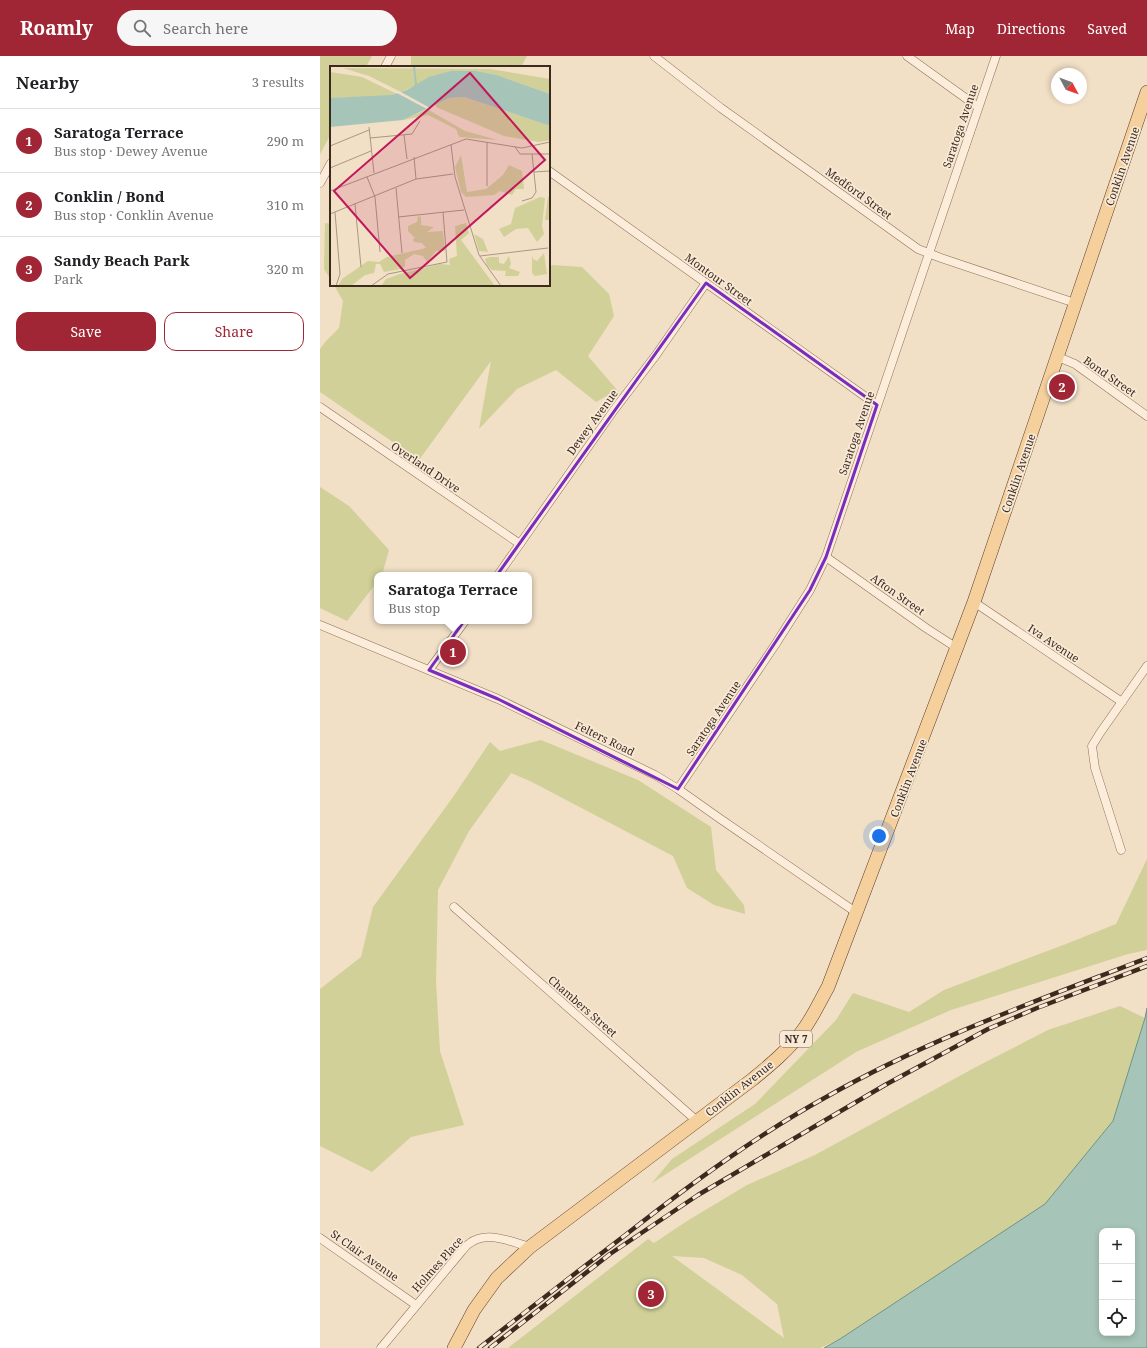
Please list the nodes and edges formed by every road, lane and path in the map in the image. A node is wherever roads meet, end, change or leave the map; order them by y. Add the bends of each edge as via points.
1 (391, 56) edge
2 (654, 56) edge
3 (907, 56) edge
4 (996, 56) edge
5 (386, 66) edge
6 (1147, 92) edge
7 (978, 107) junction
8 (330, 165) edge
9 (550, 172) edge
10 (320, 183) edge
11 (929, 254) junction
12 (706, 283) junction
13 (1075, 303) junction
14 (1058, 356) junction
15 (877, 405) junction
16 (320, 408) edge
17 (1147, 416) edge
18 (520, 544) junction
19 (826, 557) junction
20 (500, 572) edge
21 (974, 602) junction
22 (463, 624) edge
23 (320, 625) edge
24 (958, 648) junction
25 (1147, 666) edge
26 (429, 670) junction
27 (1122, 702) junction
28 (678, 789) junction
29 (1121, 850) dead end
30 (454, 907) dead end
31 (857, 913) junction
32 (697, 1121) junction
33 (320, 1238) edge
34 (530, 1247) junction
35 (416, 1304) junction
36 (381, 1348) edge
37 (454, 1348) edge

1 - 5 street
2 - 11 street, Medford Street via 721,108 912,245
3 - 7 street
4 - 7 street, Saratoga Avenue
6 - 13 main road, Conklin Avenue / NY 7
7 - 11 street, Saratoga Avenue
8 - 10 street
9 - 12 street, Montour Street
11 - 13 street, Medford Street
11 - 15 street, Saratoga Avenue
12 - 15 street, Montour Street
12 - 18 street, Dewey Avenue
13 - 14 main road, Conklin Avenue / NY 7
14 - 17 street, Bond Street via 1075,364
14 - 21 main road, Conklin Avenue / NY 7
15 - 19 street, Saratoga Avenue
16 - 18 street, Overland Drive
18 - 20 street, Dewey Avenue
19 - 24 street, Afton Street
19 - 28 street, Saratoga Avenue via 810,590 783,633
21 - 24 main road, Conklin Avenue / NY 7
21 - 27 street, Iva Avenue
22 - 26 street
23 - 26 street, Felters Road
24 - 31 main road, Conklin Avenue / NY 7
25 - 27 street
26 - 28 street, Felters Road via 498,699 655,775
27 - 29 street via 1092,746 1095,768
28 - 31 street, Felters Road
30 - 32 street, Chambers Street
31 - 32 main road, Conklin Avenue / NY 7 via 828,987 801,1034 753,1079
32 - 34 main road, Conklin Avenue / NY 7
33 - 35 street, St Clair Avenue
34 - 35 street, Holmes Place via 488,1236 478,1238 470,1242
34 - 37 main road, Conklin Avenue / NY 7 via 497,1278 474,1310
35 - 36 street, Holmes Place

